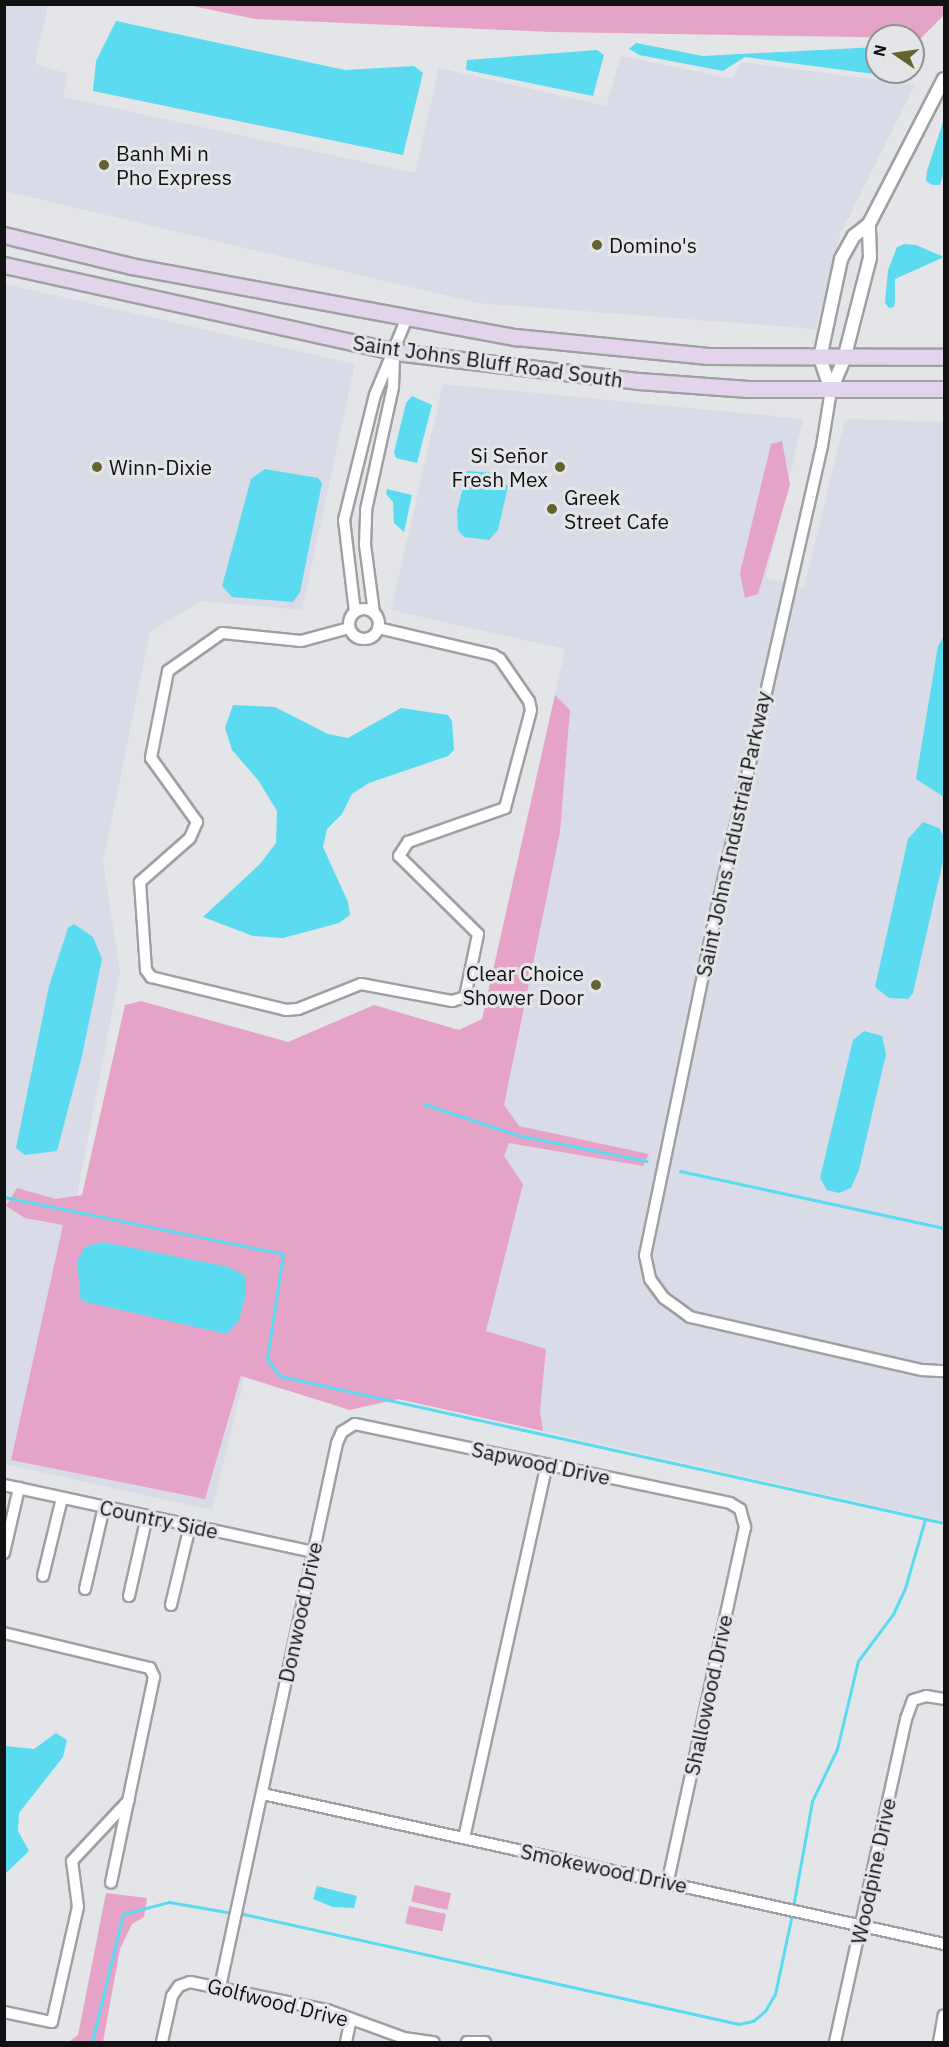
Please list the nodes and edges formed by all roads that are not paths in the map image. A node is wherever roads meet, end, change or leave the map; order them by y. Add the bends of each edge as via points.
1 (945, 79) edge
2 (869, 224) junction
3 (4, 235) edge
4 (4, 265) edge
5 (406, 320) junction
6 (395, 352) junction
7 (945, 357) edge
8 (820, 358) junction
9 (844, 358) junction
10 (945, 389) edge
11 (831, 390) junction
12 (355, 612) junction
13 (374, 613) junction
14 (349, 628) junction
15 (378, 628) junction
16 (945, 1371) edge
17 (342, 1432) joint
18 (547, 1465) junction
19 (4, 1485) edge
20 (19, 1488) junction
21 (62, 1498) junction
22 (104, 1507) junction
23 (740, 1509) joint
24 (147, 1516) junction
25 (190, 1526) junction
26 (4, 1552) edge
27 (313, 1552) junction
28 (43, 1576) dead end
29 (85, 1589) dead end
30 (129, 1596) dead end
31 (171, 1605) dead end
32 (4, 1634) edge
33 (945, 1699) edge
34 (263, 1794) junction
35 (129, 1799) junction
36 (464, 1838) junction
37 (668, 1881) junction
38 (111, 1883) dead end
39 (861, 1926) junction
40 (945, 1944) edge
41 (220, 1987) junction
42 (4, 2012) edge
43 (945, 2015) edge
44 (351, 2019) junction
45 (162, 2043) edge
46 (346, 2043) edge
47 (434, 2043) edge
48 (467, 2043) edge
49 (485, 2043) edge
50 (835, 2043) edge
51 (939, 2043) edge

1 - 2 street
2 - 8 street via 854,236 841,259
2 - 9 street via 870,258
3 - 5 main road, Saint Johns Bluff Road South via 142,268
4 - 6 main road, Saint Johns Bluff Road South
5 - 6 street
5 - 8 main road, Saint Johns Bluff Road South via 515,337 659,352
6 - 11 main road, Saint Johns Bluff Road South via 639,381
6 - 12 street via 375,395 344,520
6 - 13 street via 393,387 366,510 364,545
7 - 9 main road, Saint Johns Bluff Road South
8 - 9 main road, Saint Johns Bluff Road South
8 - 11 street
9 - 11 street
10 - 11 main road, Saint Johns Bluff Road South
11 - 16 street, Saint Johns Industrial Parkway via 645,1255 650,1279 664,1298 690,1317 922,1370
12 - 13 street via 365,609
12 - 14 street
13 - 15 street
14 - 15 street via 364,639 373,636
14 - 15 street via 301,641 222,633 168,670 151,758 196,822 190,838 140,882 146,970 151,977 286,1010 361,984 452,1001 465,997 478,934 399,856 408,842 505,808 531,710 529,701 493,655
17 - 18 street, Sapwood Drive via 355,1424 366,1424
17 - 27 street, Donwood Drive
18 - 23 street, Sapwood Drive via 730,1503
18 - 36 street
19 - 20 street, Country Side
20 - 21 street, Country Side
20 - 26 street
21 - 22 street, Country Side
21 - 28 street
22 - 24 street, Country Side
22 - 29 street
23 - 37 street, Shallowood Drive via 745,1527
24 - 25 street, Country Side
24 - 30 street
25 - 27 street, Country Side
25 - 31 street
27 - 34 street, Donwood Drive
32 - 35 street via 150,1668 154,1677
33 - 39 street, Woodpine Drive via 926,1696 913,1700
34 - 36 street, Smokewood Drive
34 - 41 street, Donwood Drive
35 - 38 street
35 - 42 street via 72,1861 78,1907 52,2022
36 - 37 street, Smokewood Drive
37 - 39 street, Smokewood Drive
39 - 40 street, Smokewood Drive
39 - 50 street, Woodpine Drive
41 - 44 street, Golfwood Drive via 327,2010
41 - 45 street, Golfwood Drive via 190,1982 179,1986 172,1996
43 - 51 street
44 - 46 street
44 - 47 street, Golfwood Drive via 404,2038
48 - 49 street

